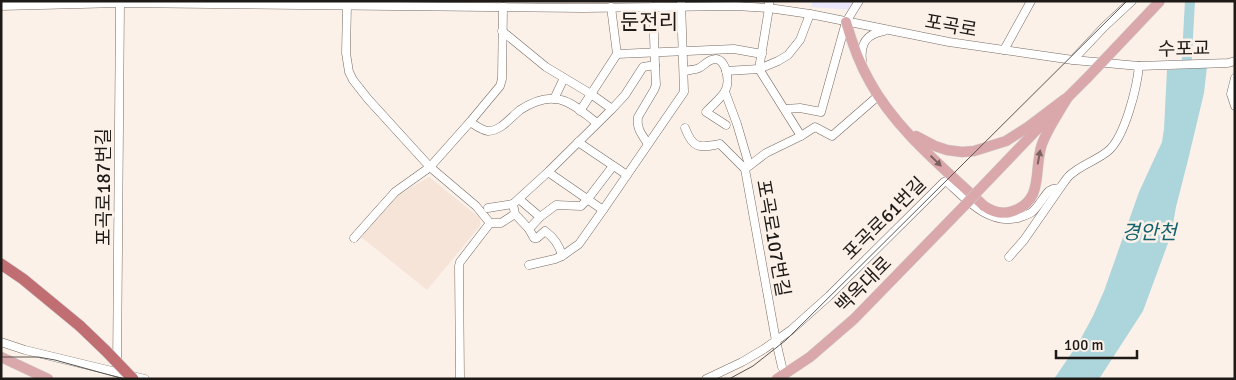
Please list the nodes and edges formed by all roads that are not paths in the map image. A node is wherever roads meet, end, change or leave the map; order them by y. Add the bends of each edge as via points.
1 (744, 1) edge
2 (859, 1) edge
3 (1031, 1) edge
4 (1132, 1) edge
5 (1160, 1) edge
6 (120, 3) junction
7 (272, 3) edge
8 (641, 4) edge
9 (681, 4) edge
10 (348, 5) junction
11 (584, 5) edge
12 (769, 5) edge
13 (1, 6) edge
14 (736, 6) junction
15 (503, 7) junction
16 (611, 7) junction
17 (653, 7) junction
18 (810, 14) junction
19 (846, 22) junction
20 (889, 30) junction
21 (502, 31) junction
22 (1004, 50) junction
23 (656, 52) junction
24 (684, 52) junction
25 (616, 54) junction
26 (762, 54) junction
27 (1073, 60) junction
28 (1235, 60) edge
29 (655, 65) junction
30 (1147, 65) joint
31 (1139, 66) junction
32 (759, 69) junction
33 (684, 71) junction
34 (726, 71) junction
35 (864, 71) junction
36 (564, 78) junction
37 (1235, 78) edge
38 (725, 92) junction
39 (591, 94) junction
40 (878, 96) junction
41 (1068, 97) junction
42 (554, 99) junction
43 (1235, 106) edge
44 (612, 109) junction
45 (785, 109) junction
46 (580, 111) junction
47 (470, 122) junction
48 (597, 123) junction
49 (726, 125) dead end
50 (902, 126) junction
51 (684, 128) dead end
52 (801, 136) junction
53 (578, 142) junction
54 (648, 144) junction
55 (613, 166) junction
56 (747, 167) junction
57 (430, 168) junction
58 (548, 172) junction
59 (627, 175) junction
60 (1060, 188) junction
61 (587, 200) junction
62 (516, 201) junction
63 (488, 208) dead end
64 (603, 210) junction
65 (515, 214) junction
66 (540, 216) junction
67 (490, 223) junction
68 (530, 229) junction
69 (354, 238) dead end
70 (562, 256) junction
71 (1009, 257) dead end
72 (1, 264) edge
73 (529, 265) dead end
74 (1, 272) edge
75 (78, 329) junction
76 (776, 341) junction
77 (1, 342) edge
78 (1, 357) edge
79 (782, 367) dead end
80 (122, 375) edge
81 (48, 379) edge
82 (133, 379) edge
83 (145, 379) edge
84 (460, 379) edge
85 (706, 379) edge
86 (777, 379) edge

1 - 14 street
2 - 19 street
3 - 22 street
4 - 27 street
5 - 41 main road, bridge
6 - 7 street, 포곡로
6 - 13 street, 포곡로
6 - 80 street, 포곡로187번길
7 - 10 street, 포곡로
8 - 16 street, 포곡로
8 - 17 street, 포곡로
9 - 14 street, 포곡로
9 - 17 street, 포곡로
9 - 24 street
10 - 15 street, 포곡로
10 - 57 street via 346,54 353,80
11 - 15 street, 포곡로
11 - 16 street, 포곡로
12 - 14 street, 포곡로
12 - 18 street, 포곡로
12 - 26 street
15 - 21 street
16 - 25 street
17 - 23 street
18 - 19 street, 포곡로
18 - 32 street via 794,49
19 - 20 street, 포곡로
19 - 35 main road
19 - 45 street via 821,112
20 - 22 street, 포곡로
20 - 35 street via 874,33 867,39 862,55
21 - 36 street
21 - 47 street via 500,86
22 - 27 street, 포곡로
23 - 24 street
23 - 25 street
23 - 29 street
24 - 26 street via 734,49
24 - 33 street
25 - 39 street
26 - 32 street
27 - 31 street, 포곡로
28 - 30 street, 수포교 via 1228,63
29 - 44 street via 643,67
29 - 54 street via 656,85 637,122
30 - 31 street, 포곡로
31 - 60 street, 포곡로61번길 via 1129,111 1116,142 1103,155 1069,176
32 - 34 street
32 - 45 street
33 - 34 street via 698,69 714,59 724,63
33 - 54 street via 684,92
34 - 38 street via 728,84
35 - 40 main road
36 - 39 street
36 - 42 street
37 - 43 street via 1230,94
38 - 49 street via 706,112
38 - 56 street via 737,124
39 - 44 street
39 - 46 street
40 - 50 main road
40 - 52 street, 포곡로107번길 via 832,136 815,127
41 - 50 main road via 1006,141 974,151 954,151 935,146
50 -> 41 main road via 984,206 999,213 1009,212 1019,209 1032,197 1042,145
41 - 86 main road, 백옥대로, bridge via 854,319 810,357
42 - 46 street via 563,100
42 - 47 street via 530,104 495,129 487,131
44 - 48 street
45 - 52 street
46 - 48 street
47 - 57 street
48 - 53 street
51 - 56 street via 699,147 720,144
52 - 56 street, 포곡로107번길 via 775,148
53 - 55 street
53 - 58 street
54 - 59 street
55 - 59 street
55 - 61 street
56 - 76 street, 포곡로107번길
57 - 67 street via 476,206
57 - 69 street via 395,192
58 - 61 street
58 - 62 street
59 - 64 street
60 - 71 street
60 - 76 street, 포곡로61번길 via 1049,191 1031,213 1007,219 984,213 944,182 829,296
61 - 64 street
61 - 66 street via 581,206 556,205
62 - 63 street
62 - 65 street
62 - 66 street
64 - 70 street via 579,244
65 - 67 street via 502,223
65 - 68 street
66 - 68 street
67 - 84 street via 459,266
68 - 70 street via 534,238 545,231 549,234
70 - 73 street
72 - 75 highway via 37,290
74 - 75 highway
75 - 80 highway
75 - 82 highway, bridge via 106,351
76 - 79 street, 포곡로107번길
76 - 85 street, 포곡로61번길
77 - 80 street
78 - 81 main road
80 - 83 street

